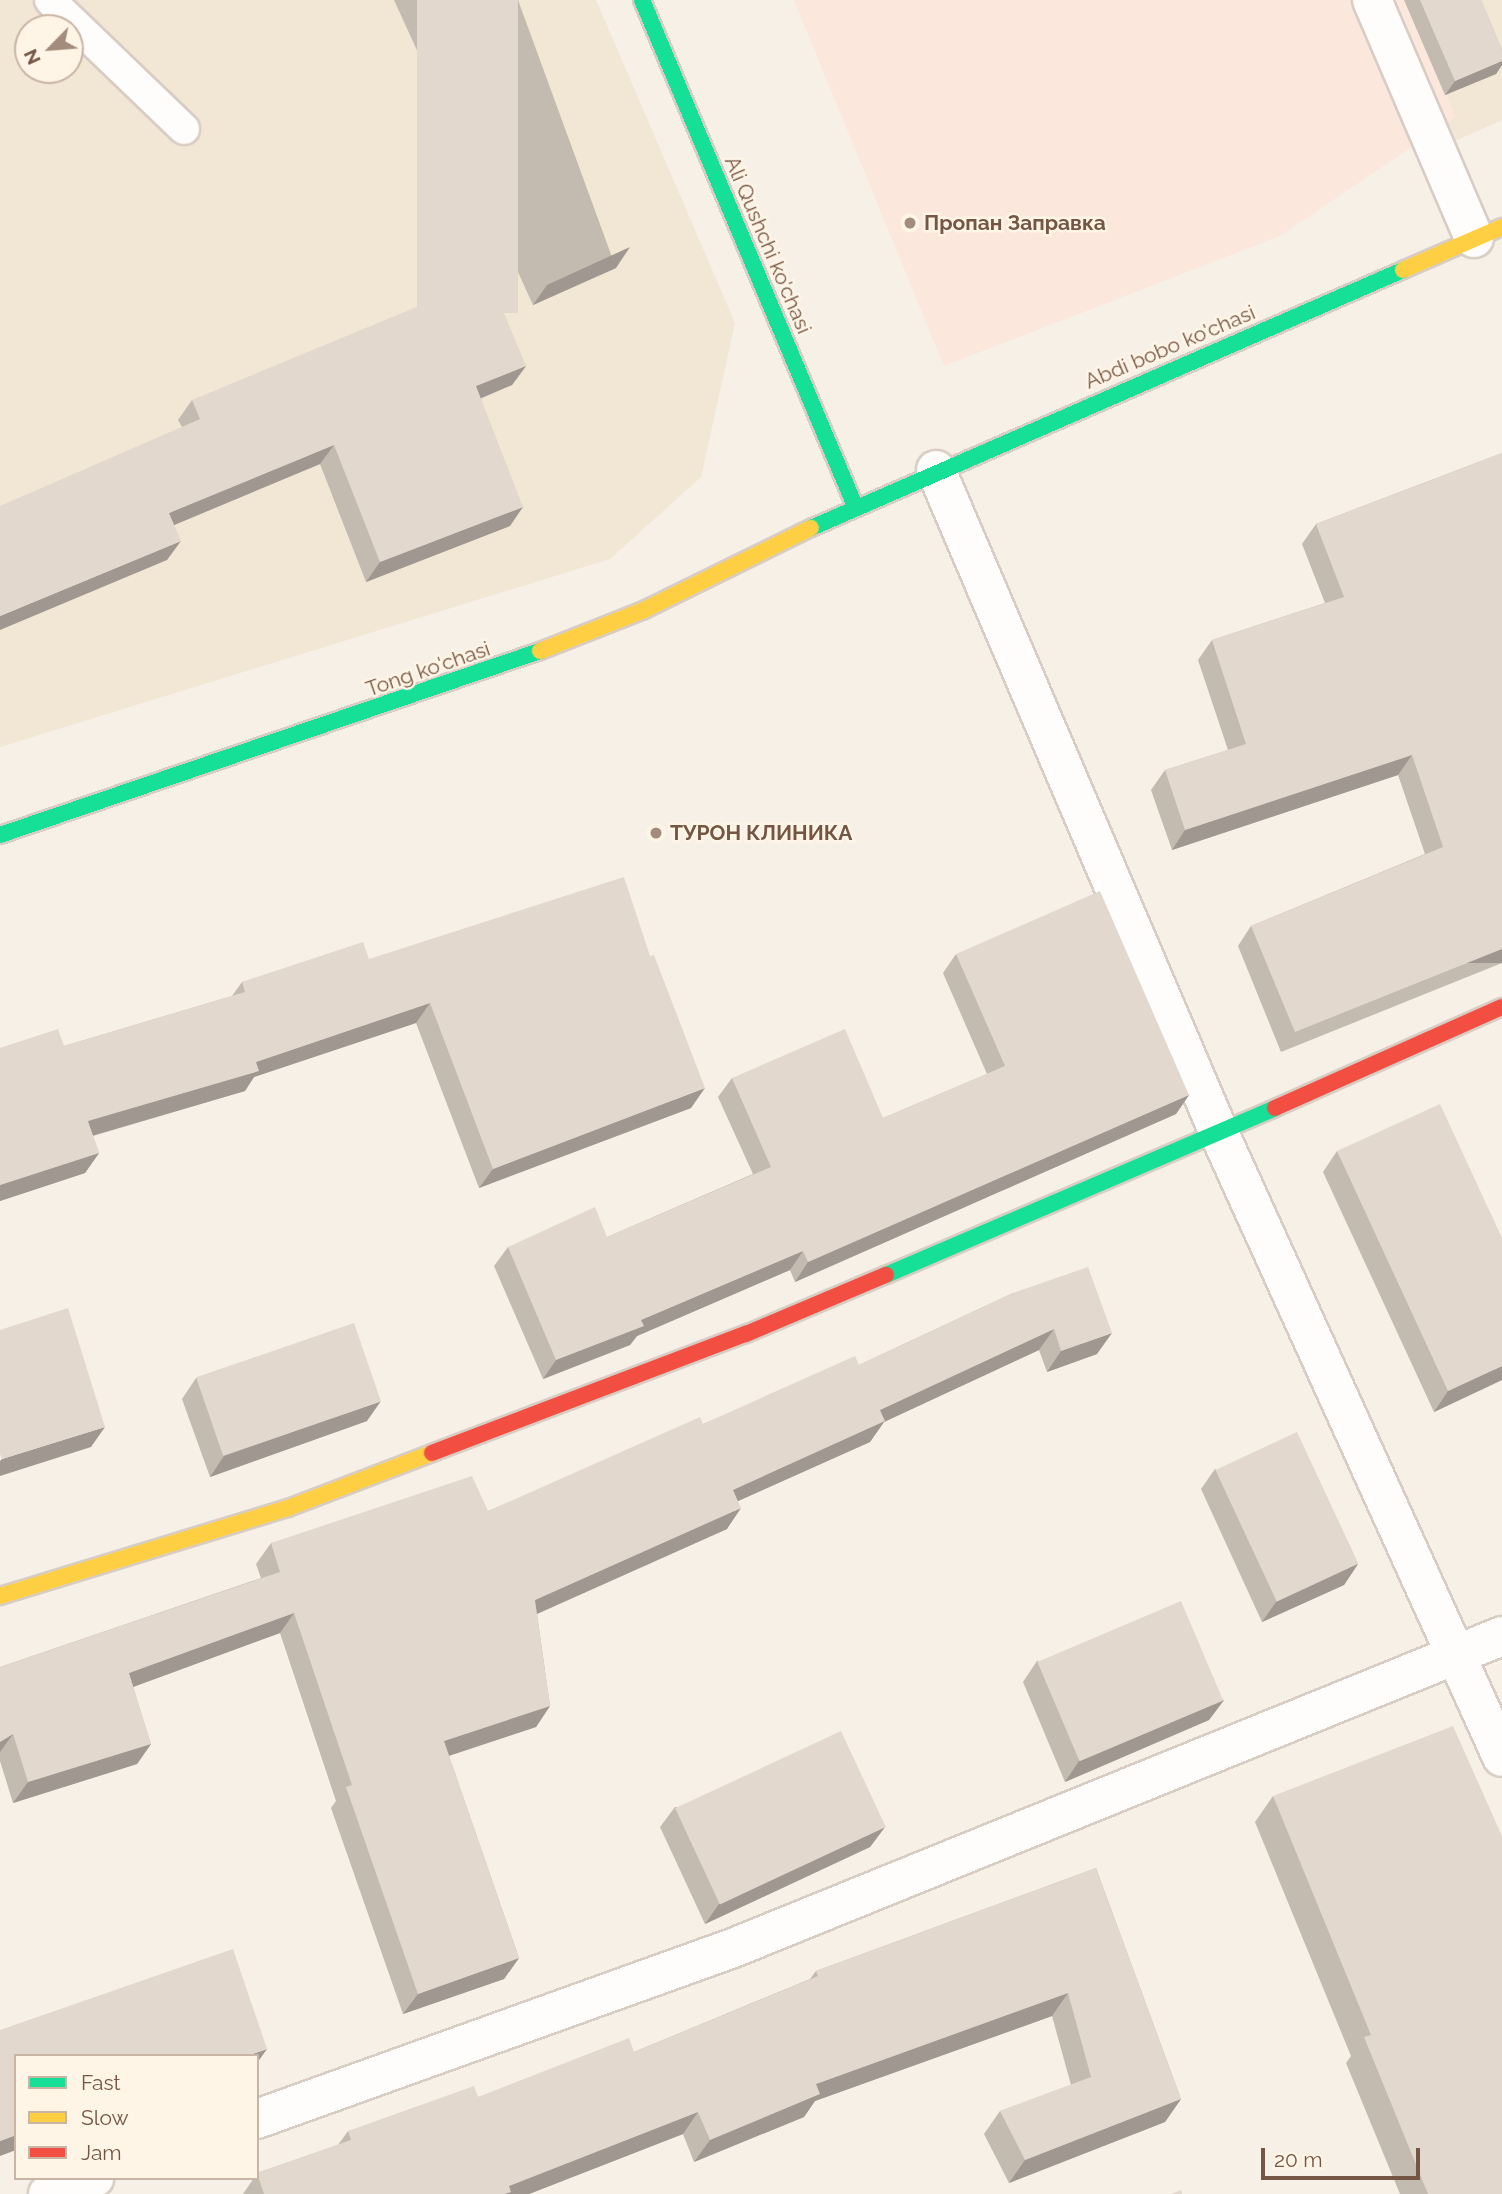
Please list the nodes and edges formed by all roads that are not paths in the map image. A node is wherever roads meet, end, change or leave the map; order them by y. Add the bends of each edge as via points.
1 (50, 0) edge
2 (642, 0) edge
3 (1372, 0) edge
4 (184, 129) dead end
5 (1488, 232) edge
6 (936, 470) junction
7 (855, 506) junction
8 (0, 835) edge
9 (1502, 1007) edge
10 (1219, 1133) junction
11 (0, 1596) edge
12 (1502, 1636) edge
13 (1457, 1656) junction
14 (1502, 1757) edge
15 (259, 2118) edge
16 (88, 2180) edge
17 (48, 2194) edge

1 - 4 lane
2 - 7 main road, Ali Qushchi ko'chasi
3 - 5 street
5 - 6 main road, Abdi bobo ko'chasi
6 - 7 main road, Abdi bobo ko'chasi
6 - 10 street
7 - 8 main road, Tong ko'chasi via 644,610 502,666
9 - 10 main road
10 - 11 main road via 746,1334 484,1437 288,1508
10 - 13 street
12 - 13 street
13 - 14 street
13 - 15 street via 733,1948
16 - 17 street

